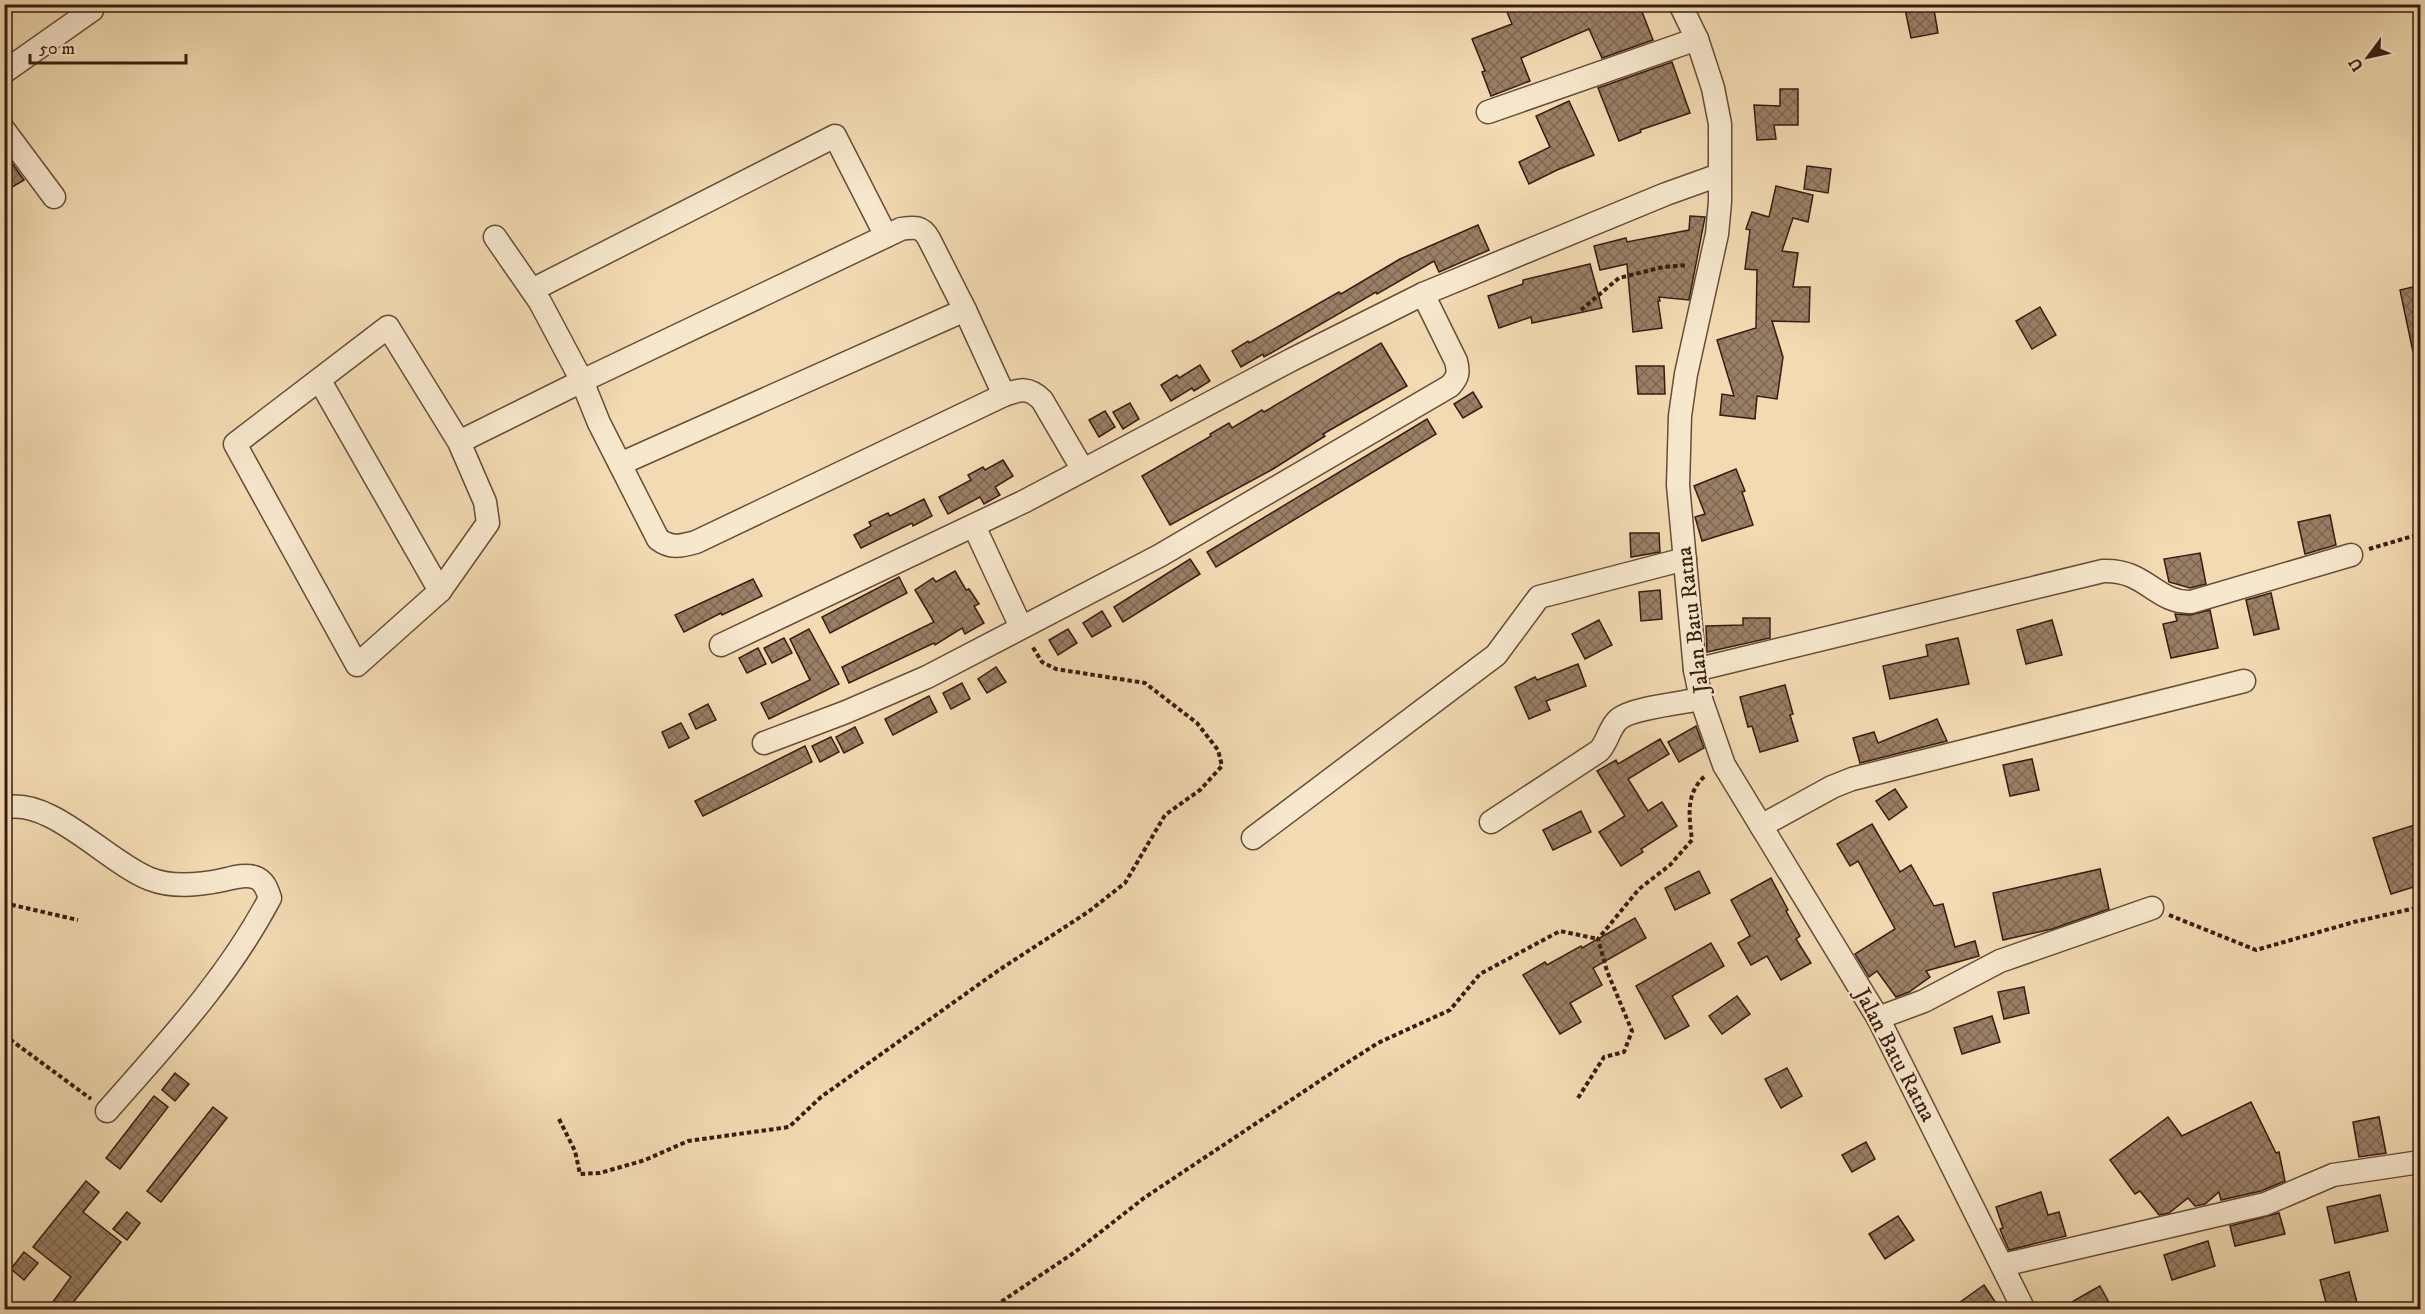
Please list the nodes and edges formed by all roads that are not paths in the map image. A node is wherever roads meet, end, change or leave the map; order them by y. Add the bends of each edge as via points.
1 (1680, 4) edge
2 (92, 10) dead end
3 (1697, 39) junction
4 (4, 72) edge
5 (1488, 112) dead end
6 (4, 130) edge
7 (1719, 175) junction
8 (54, 197) dead end
9 (886, 236) junction
10 (495, 237) dead end
11 (532, 290) junction
12 (1423, 294) junction
13 (966, 310) junction
14 (321, 381) junction
15 (582, 381) junction
16 (1004, 395) junction
17 (459, 442) junction
18 (620, 464) junction
19 (1083, 470) junction
20 (974, 526) junction
21 (2351, 555) road end
22 (1685, 559) junction
23 (440, 591) junction
24 (1021, 627) junction
25 (721, 645) dead end
26 (1695, 670) junction
27 (2244, 681) dead end
28 (1701, 699) junction
29 (764, 743) dead end
30 (4, 807) edge
31 (1491, 822) dead end
32 (1761, 826) junction
33 (1253, 838) dead end
34 (2152, 908) road end
35 (1878, 1018) junction
36 (107, 1111) road end
37 (2421, 1162) edge
38 (2003, 1265) junction
39 (2024, 1310) edge

1 - 3 street, Jalan Batu Ratna
2 - 4 street
3 - 5 street
3 - 7 street, Jalan Batu Ratna via 1720,124
6 - 8 street
7 - 12 street
7 - 22 street, Jalan Batu Ratna via 1717,234 1680,416 1678,485
9 - 11 street via 835,136
9 - 13 street via 916,227 925,231
9 - 15 street
10 - 11 street
11 - 15 street
12 - 19 street
12 - 24 street via 1459,371 1450,386 1159,556
13 - 16 street
13 - 18 street
14 - 17 street via 388,327
14 - 23 street
14 - 23 street via 236,444 357,665
15 - 17 street
15 - 18 street
16 - 18 street via 696,542 680,546 667,546 658,539
16 - 19 street via 1023,388 1034,393
17 - 23 street via 485,502 488,523
19 - 20 street
20 - 24 street
20 - 25 street
21 - 26 street via 2190,602 2172,600 2129,573 2103,571
22 - 26 street, Jalan Batu Ratna
22 - 33 street via 1539,597 1496,655
24 - 29 street via 927,677
26 - 28 street, Jalan Batu Ratna
27 - 32 street via 1852,779
28 - 31 street via 1619,719 1599,752
28 - 32 street, Jalan Batu Ratna via 1724,765
30 - 36 street via 37,811 66,824 126,868 152,880 192,885 244,876 256,877 266,886 270,898 201,1003
32 - 35 street, Jalan Batu Ratna
34 - 35 street via 2000,961 1924,1001
35 - 38 street, Jalan Batu Ratna
37 - 38 street via 2332,1175 2265,1204
38 - 39 street, Jalan Batu Ratna

